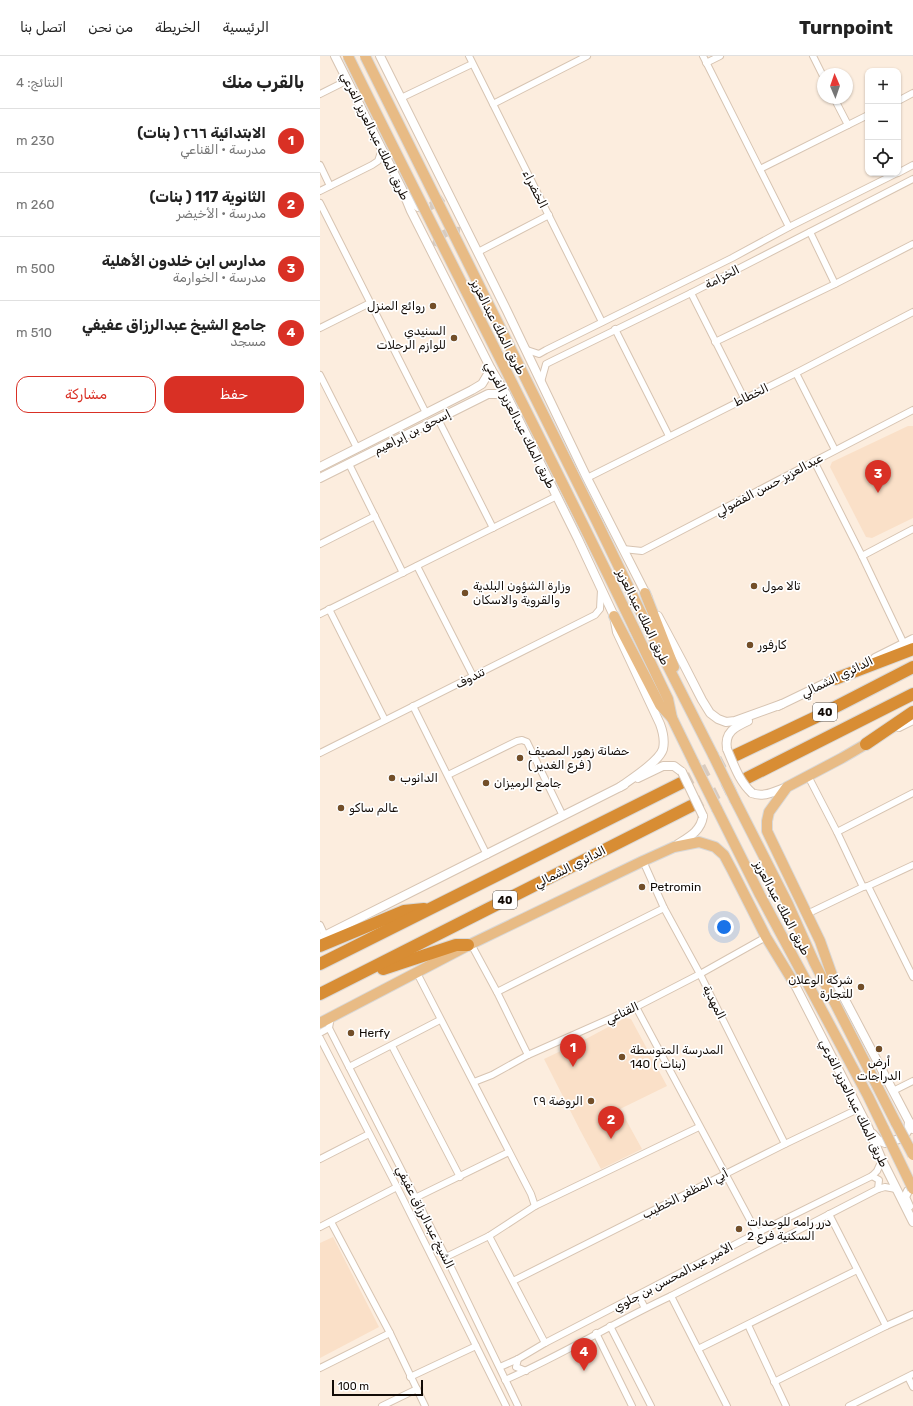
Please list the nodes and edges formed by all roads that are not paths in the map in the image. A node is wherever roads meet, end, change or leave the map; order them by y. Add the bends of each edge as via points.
1 (335, 56) edge
2 (348, 56) edge
3 (365, 56) edge
4 (380, 56) edge
5 (468, 56) edge
6 (587, 56) edge
7 (703, 56) edge
8 (720, 56) edge
9 (813, 56) edge
10 (706, 63) junction
11 (472, 64) junction
12 (819, 68) edge
13 (348, 80) junction
14 (913, 93) edge
15 (320, 94) edge
16 (401, 98) junction
17 (901, 99) edge
18 (493, 104) junction
19 (837, 104) edge
20 (865, 116) edge
21 (848, 125) junction
22 (382, 149) junction
23 (320, 165) edge
24 (913, 165) edge
25 (760, 169) junction
26 (901, 171) edge
27 (892, 176) edge
28 (913, 179) edge
29 (443, 182) junction
30 (330, 186) junction
31 (868, 188) junction
32 (402, 189) junction
33 (320, 190) edge
34 (443, 198) dead end
35 (874, 199) junction
36 (320, 203) edge
37 (418, 207) dead end
38 (548, 215) junction
39 (789, 227) junction
40 (460, 231) dead end
41 (810, 232) junction
42 (473, 243) junction
43 (913, 244) edge
44 (435, 246) tunnel mouth
45 (478, 252) junction
46 (434, 256) junction
47 (835, 284) junction
48 (691, 293) junction
49 (370, 303) junction
50 (913, 312) edge
51 (602, 322) junction
52 (320, 328) edge
53 (615, 329) junction
54 (715, 342) junction
55 (526, 350) junction
56 (546, 350) junction
57 (552, 361) junction
58 (491, 369) junction
59 (796, 373) junction
60 (320, 375) edge
61 (541, 382) junction
62 (472, 390) junction
63 (506, 394) junction
64 (744, 398) junction
65 (478, 399) junction
66 (912, 412) edge
67 (426, 414) junction
68 (438, 419) junction
69 (669, 436) junction
70 (356, 448) junction
71 (835, 450) junction
72 (814, 461) junction
73 (348, 464) junction
74 (320, 466) edge
75 (320, 478) edge
76 (587, 478) junction
77 (557, 496) junction
78 (375, 516) junction
79 (493, 528) junction
80 (913, 529) edge
81 (320, 544) edge
82 (623, 549) junction
83 (862, 556) junction
84 (417, 566) junction
85 (403, 573) junction
86 (601, 589) junction
87 (645, 593) junction
88 (329, 610) junction
89 (320, 614) edge
90 (614, 616) junction
91 (913, 639) edge
92 (908, 646) edge
93 (913, 667) edge
94 (473, 676) junction
95 (835, 679) joint
96 (913, 694) edge
97 (782, 704) junction
98 (413, 706) junction
99 (692, 712) junction
100 (913, 712) edge
101 (672, 718) junction
102 (385, 720) junction
103 (913, 720) edge
104 (866, 744) junction
105 (732, 752) junction
106 (320, 754) edge
107 (448, 775) junction
108 (808, 776) junction
109 (682, 778) junction
110 (747, 778) tunnel mouth
111 (620, 787) junction
112 (787, 787) junction
113 (913, 793) edge
114 (691, 806) tunnel mouth
115 (563, 816) junction
116 (837, 832) junction
117 (674, 847) junction
118 (486, 855) junction
119 (643, 861) junction
120 (913, 865) edge
121 (866, 886) junction
122 (760, 895) junction
123 (788, 904) junction
124 (431, 908) junction
125 (664, 908) junction
126 (807, 914) junction
127 (320, 926) edge
128 (766, 937) junction
129 (322, 940) edge
130 (470, 944) junction
131 (320, 964) edge
132 (417, 973) junction
133 (700, 974) junction
134 (832, 976) junction
135 (354, 977) junction
136 (913, 977) edge
137 (794, 983) junction
138 (497, 992) junction
139 (320, 994) edge
140 (636, 1007) junction
141 (440, 1020) junction
142 (324, 1026) edge
143 (320, 1033) edge
144 (320, 1038) edge
145 (392, 1046) junction
146 (528, 1056) junction
147 (349, 1067) junction
148 (913, 1081) edge
149 (474, 1082) junction
150 (893, 1091) junction
151 (858, 1109) junction
152 (903, 1110) junction
153 (699, 1127) junction
154 (868, 1127) junction
155 (913, 1129) edge
156 (369, 1134) junction
157 (785, 1144) junction
158 (509, 1152) junction
159 (913, 1155) edge
160 (320, 1159) edge
161 (882, 1160) junction
162 (724, 1174) junction
163 (872, 1176) junction
164 (460, 1177) junction
165 (397, 1187) junction
166 (913, 1188) edge
167 (878, 1189) junction
168 (896, 1189) junction
169 (415, 1198) junction
170 (535, 1206) junction
171 (829, 1214) junction
172 (913, 1217) edge
173 (330, 1222) junction
174 (913, 1222) edge
175 (320, 1227) edge
176 (757, 1233) junction
177 (489, 1236) junction
178 (446, 1257) junction
179 (857, 1270) junction
180 (513, 1281) junction
181 (638, 1295) junction
182 (671, 1296) junction
183 (630, 1300) junction
184 (645, 1308) junction
185 (636, 1312) junction
186 (913, 1314) edge
187 (748, 1325) junction
188 (610, 1326) junction
189 (886, 1326) junction
190 (390, 1333) junction
191 (596, 1333) junction
192 (545, 1343) junction
193 (476, 1346) junction
194 (698, 1349) junction
195 (518, 1359) junction
196 (500, 1367) junction
197 (320, 1368) edge
198 (526, 1371) junction
199 (910, 1375) edge
200 (410, 1377) junction
201 (505, 1380) junction
202 (774, 1382) junction
203 (913, 1387) edge
204 (417, 1389) junction
205 (382, 1406) edge
206 (425, 1406) edge
207 (506, 1406) edge
208 (518, 1406) edge
209 (632, 1406) edge
210 (651, 1406) edge
211 (728, 1406) edge
212 (786, 1406) edge
213 (849, 1406) edge

1 - 13 street, طريق الملك عبدالعزيز الفرعي
2 - 101 main road, طريق الملك عبدالعزيز, bridge via 565,486 668,699
3 - 99 main road, طريق الملك عبدالعزيز, bridge
4 - 16 street
5 - 11 street, الخضراء
6 - 18 street
7 - 10 street
8 - 10 street
9 - 12 street
10 - 25 street
11 - 16 street
11 - 18 street, الخضراء
13 - 15 street
13 - 22 street, طريق الملك عبدالعزيز الفرعي
14 - 17 street
16 - 29 street
18 - 38 street, الخضراء
19 - 21 street
20 - 21 street
21 - 25 street
22 - 30 street via 378,161 372,166
22 - 32 street, طريق الملك عبدالعزيز الفرعي
23 - 30 street
24 - 26 street, الخزامة
25 - 39 street
27 - 31 street, الخزامة
28 - 35 street, الخزامة
29 - 34 street
29 - 42 street
30 - 33 street
31 - 35 street
31 - 39 street, الخزامة
32 - 37 street
32 - 46 street, طريق الملك عبدالعزيز الفرعي
35 - 41 street, الخزامة
36 - 49 street
38 - 45 street
38 - 51 street, الخضراء
39 - 51 street, الخزامة
40 - 42 street
41 - 47 street
41 - 48 street, الخزامة
42 - 45 street
43 - 47 street
44 - 46 street
45 - 55 street
46 - 58 street, طريق الملك عبدالعزيز الفرعي
47 - 54 street
48 - 53 street, الخزامة
48 - 54 street
49 - 52 street
49 - 67 street
50 - 59 street, الخطاط
51 - 56 street, الخزامة
53 - 57 street, الخزامة
53 - 69 street
54 - 64 street
55 - 56 street, الخزامة via 539,354
55 - 61 street
56 - 57 street
57 - 61 street via 546,364
58 - 62 street, إسحق بن إبراهيم via 482,384
58 - 63 street, طريق الملك عبدالعزيز الفرعي
59 - 64 street, الخطاط
59 - 71 street
60 - 70 street
61 - 76 street
62 - 65 street via 482,390
62 - 67 street, إسحق بن إبراهيم
63 - 65 street, إسحق بن إبراهيم via 488,394
63 - 77 street, طريق الملك عبدالعزيز الفرعي
64 - 69 street, الخطاط
65 - 68 street, إسحق بن إبراهيم
66 - 71 street, عبدالعزيز حسن الفضولي
67 - 70 street, إسحق بن إبراهيم
68 - 73 street, إسحق بن إبراهيم
68 - 79 street
69 - 76 street, الخطاط
70 - 74 street, إسحق بن إبراهيم
71 - 72 street, عبدالعزيز حسن الفضولي
72 - 82 street, عبدالعزيز حسن الفضولي via 642,551
72 - 83 street
73 - 75 street, إسحق بن إبراهيم
73 - 78 street
76 - 82 street
77 - 79 street
77 - 86 street, طريق الملك عبدالعزيز الفرعي
78 - 81 street
78 - 85 street
79 - 84 street
80 - 83 street
82 - 87 street
83 - 92 street
84 - 85 street
84 - 94 street
85 - 88 street
86 - 90 street, طريق الملك عبدالعزيز الفرعي
86 - 94 street, تندوف via 600,609 595,615
87 - 97 street via 710,713 726,722 735,721
87 - 99 main road
88 - 89 street
88 - 102 street
90 - 101 main road via 660,705
90 - 111 street, طريق الملك عبدالعزيز الفرعي via 617,632 664,735 662,750 657,758
91 - 92 street
92 - 95 highway
93 - 105 highway, الدائري الشمالي / 40 via 816,717
94 - 98 street, تندوف
95 - 97 street, الدائري الشمالي
96 - 110 highway, 40
97 - 105 street, الدائري الشمالي via 739,726 727,736 726,742
98 - 102 street, تندوف
98 - 107 street
99 - 123 main road, طريق الملك عبدالعزيز, bridge
100 - 104 highway
101 - 122 main road, طريق الملك عبدالعزيز, bridge
102 - 106 street, تندوف
103 - 104 street
104 - 108 main road
105 - 112 street, bridge via 738,775 752,793 758,796
107 - 115 street via 517,741 525,741
107 - 118 street
108 - 112 main road
108 - 116 street
109 - 111 street via 674,766 663,766
109 - 117 street, bridge via 703,816 700,827 692,836
109 - 124 highway, 40
111 - 115 street
112 - 126 main road via 769,812 766,821 767,831
113 - 116 street
114 - 135 highway, الدائري الشمالي / 40
115 - 118 street
116 - 121 street
117 - 119 main road
117 - 128 main road via 699,842 714,847 724,855
118 - 129 street
119 - 125 street, المهدية
119 - 130 main road
120 - 121 street
121 - 126 street
121 - 136 street
122 - 137 main road
122 - 166 main road, طريق الملك عبدالعزيز, bridge via 868,1096
123 - 134 main road
123 - 159 main road, طريق الملك عبدالعزيز, bridge via 814,962
124 - 129 highway via 404,911
124 - 131 highway, 40
125 - 133 street, المهدية
125 - 138 street
126 - 134 main road
127 - 129 street
128 - 133 street, القناعي
128 - 137 main road
130 - 132 main road
130 - 135 highway via 456,945
130 - 138 street
132 - 141 street
132 - 142 main road via 331,1017
133 - 140 street, القناعي
133 - 157 street, المهدية
134 - 150 street
135 - 139 highway, الدائري الشمالي / 40
137 - 151 street, طريق الملك عبدالعزيز الفرعي
138 - 146 street
140 - 146 street, القناعي
140 - 153 street
141 - 145 street
141 - 149 street
142 - 143 street
142 - 147 street, الشيخ عبدالرزاق عفيفي
144 - 156 street, الشيخ عبدالرزاق عفيفي
145 - 147 street
145 - 164 street
146 - 149 street, القناعي
147 - 169 street, الشيخ عبدالرزاق عفيفي
148 - 150 street
149 - 158 street
150 - 152 street
151 - 154 street, طريق الملك عبدالعزيز الفرعي
151 - 157 street, أبي المظفر الخطيب
152 - 154 street via 909,1122 904,1138 885,1143 878,1140
152 - 155 street
153 - 162 street
153 - 170 street
154 - 161 street, طريق الملك عبدالعزيز الفرعي
156 - 160 street
156 - 165 street, الشيخ عبدالرزاق عفيفي
157 - 162 street, أبي المظفر الخطيب
158 - 164 street
158 - 170 street
161 - 163 street
161 - 168 street, طريق الملك عبدالعزيز الفرعي
162 - 176 street
162 - 180 street, أبي المظفر الخطيب
163 - 167 street via 879,1180
163 - 176 street, الأمير عبدالمحسن بن جلوي
164 - 169 street
165 - 173 street
165 - 193 street, الشيخ عبدالرزاق عفيفي
166 - 172 street via 905,1197
167 - 168 street, الأمير عبدالمحسن بن جلوي
167 - 171 street, الأمير عبدالمحسن بن جلوي
168 - 174 street, طريق الملك عبدالعزيز الفرعي
169 - 178 street, الشيخ عبدالرزاق عفيفي
170 - 177 street
171 - 179 street
171 - 182 street, الأمير عبدالمحسن بن جلوي
173 - 175 street
173 - 190 street
176 - 181 street, الأمير عبدالمحسن بن جلوي
177 - 178 street
177 - 180 street
178 - 196 street, الشيخ عبدالرزاق عفيفي
179 - 187 street
179 - 189 street
180 - 192 street
181 - 183 street, الأمير عبدالمحسن بن جلوي
181 - 184 street
182 - 184 street, الأمير عبدالمحسن بن جلوي
182 - 194 street
183 - 185 street
183 - 192 street, الأمير عبدالمحسن بن جلوي
184 - 185 street, الأمير عبدالمحسن بن جلوي
185 - 188 street, الأمير عبدالمحسن بن جلوي
186 - 189 street
187 - 194 street
187 - 202 street
188 - 191 street, الأمير عبدالمحسن بن جلوي
188 - 210 street
189 - 202 street
190 - 197 street
190 - 200 street
191 - 198 street, الأمير عبدالمحسن بن جلوي
191 - 209 street
192 - 195 street, الأمير عبدالمحسن بن جلوي
193 - 200 street
193 - 207 street, الشيخ عبدالرزاق عفيفي
194 - 211 street
195 - 196 street, الأمير عبدالمحسن بن جلوي
195 - 198 street via 516,1367
196 - 201 street, الشيخ عبدالرزاق عفيفي
198 - 201 street, الأمير عبدالمحسن بن جلوي
199 - 203 street
199 - 213 street
200 - 204 street
201 - 208 street, الشيخ عبدالرزاق عفيفي
202 - 212 street
204 - 205 street
204 - 206 street

